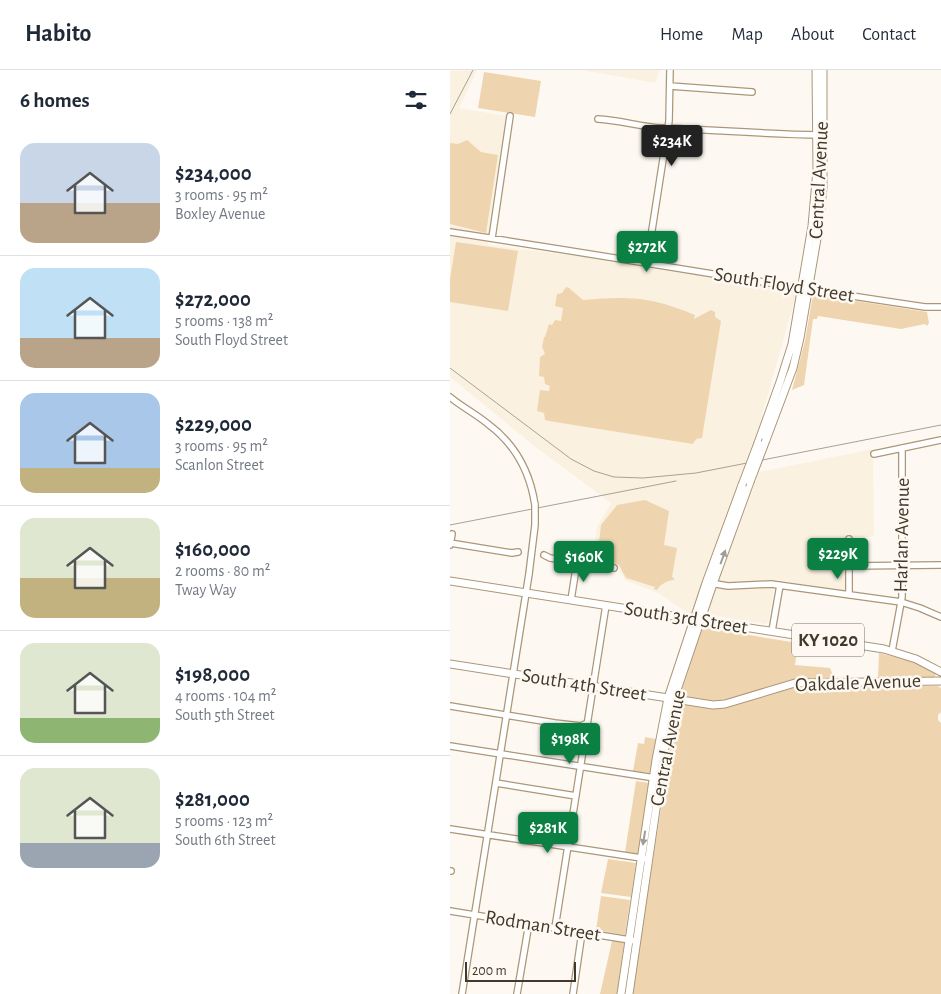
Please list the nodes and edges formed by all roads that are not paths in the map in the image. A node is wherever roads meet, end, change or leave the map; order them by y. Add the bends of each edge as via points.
1 (670, 70) edge
2 (816, 70) edge
3 (823, 70) edge
4 (670, 86) junction
5 (752, 92) dead end
6 (510, 116) dead end
7 (598, 119) dead end
8 (668, 128) junction
9 (820, 135) junction
10 (450, 232) edge
11 (492, 238) junction
12 (647, 262) junction
13 (805, 289) junction
14 (941, 307) edge
15 (450, 397) edge
16 (941, 440) edge
17 (902, 448) junction
18 (874, 454) dead end
19 (452, 534) dead end
20 (849, 539) dead end
21 (450, 544) edge
22 (518, 552) dead end
23 (544, 555) dead end
24 (577, 562) junction
25 (902, 565) junction
26 (941, 565) edge
27 (849, 566) junction
28 (614, 568) dead end
29 (450, 581) edge
30 (709, 583) junction
31 (780, 584) junction
32 (525, 592) junction
33 (849, 595) junction
34 (571, 600) junction
35 (901, 602) junction
36 (606, 605) junction
37 (941, 617) edge
38 (697, 619) junction
39 (772, 631) junction
40 (892, 651) junction
41 (450, 664) edge
42 (941, 672) edge
43 (513, 673) junction
44 (941, 682) edge
45 (594, 686) junction
46 (671, 699) junction
47 (718, 705) joint
48 (450, 706) edge
49 (506, 714) junction
50 (588, 723) junction
51 (450, 746) edge
52 (500, 754) junction
53 (580, 766) junction
54 (657, 778) junction
55 (496, 783) junction
56 (576, 796) junction
57 (450, 828) edge
58 (488, 834) junction
59 (568, 847) junction
60 (645, 859) junction
61 (450, 911) edge
62 (475, 915) junction
63 (528, 923) junction
64 (556, 928) junction
65 (582, 932) junction
66 (632, 940) junction
67 (462, 994) edge
68 (518, 994) edge
69 (573, 994) edge
70 (621, 994) edge
71 (628, 994) edge

1 - 4 street
2 - 9 main road, Central Avenue
3 - 9 main road, Central Avenue
4 - 5 street
4 - 8 street
6 - 11 street
7 - 8 street
8 - 9 street
8 - 12 street
9 - 13 main road, Central Avenue via 822,208
10 - 11 street, South Floyd Street
11 - 12 street, South Floyd Street
12 - 13 street, South Floyd Street
13 - 14 street, South Floyd Street
13 - 30 main road, Central Avenue, bridge via 786,364
30 -> 13 main road, Central Avenue, bridge via 793,368
15 - 32 street, bridge via 504,438 523,463 530,481 536,519
16 - 17 street
17 - 18 street
17 - 25 street, Harlan Avenue
19 - 21 street
20 - 27 street
21 - 22 street
23 - 24 street
24 - 28 street
24 - 34 street
25 - 26 street
25 - 27 street
25 - 35 street, Harlan Avenue
27 - 33 street
29 - 32 main road, South 3rd Street / KY 1020
30 - 31 street via 728,586
30 - 38 main road, Central Avenue
31 - 33 street
31 - 39 street
32 - 34 main road, South 3rd Street / KY 1020
32 - 43 street
33 - 35 street
34 - 36 main road, South 3rd Street / KY 1020
35 - 37 street
35 - 40 street, Harlan Avenue
36 - 38 main road, South 3rd Street / KY 1020
36 - 45 street
38 - 39 main road, South 3rd Street / KY 1020
38 - 46 main road, Central Avenue
39 - 40 main road, South 3rd Street / KY 1020
40 - 42 main road, KY 1020
41 - 43 main road, South 4th Street
43 - 45 main road, South 4th Street
43 - 49 street
44 - 47 main road, Oakdale Avenue via 801,682
45 - 46 main road, South 4th Street
45 - 50 street
46 - 47 main road, South 4th Street
46 - 54 main road, Central Avenue
48 - 49 street
49 - 50 street via 582,726
49 - 52 street
50 - 53 street
51 - 52 street
52 - 53 street
52 - 55 street
53 - 54 street
53 - 56 street
54 - 60 main road, Central Avenue
55 - 56 street
55 - 58 street
56 - 59 street
57 - 58 street
58 - 59 street
58 - 62 street
59 - 60 street
59 - 64 street
60 - 66 main road, Central Avenue
61 - 62 street, Rodman Street
62 - 63 street, Rodman Street
62 - 67 street
63 - 64 street, Rodman Street
63 - 68 street
64 - 65 street, Rodman Street
65 - 66 street, Rodman Street
65 - 69 street
66 - 70 main road, Central Avenue
66 - 71 main road, Central Avenue

